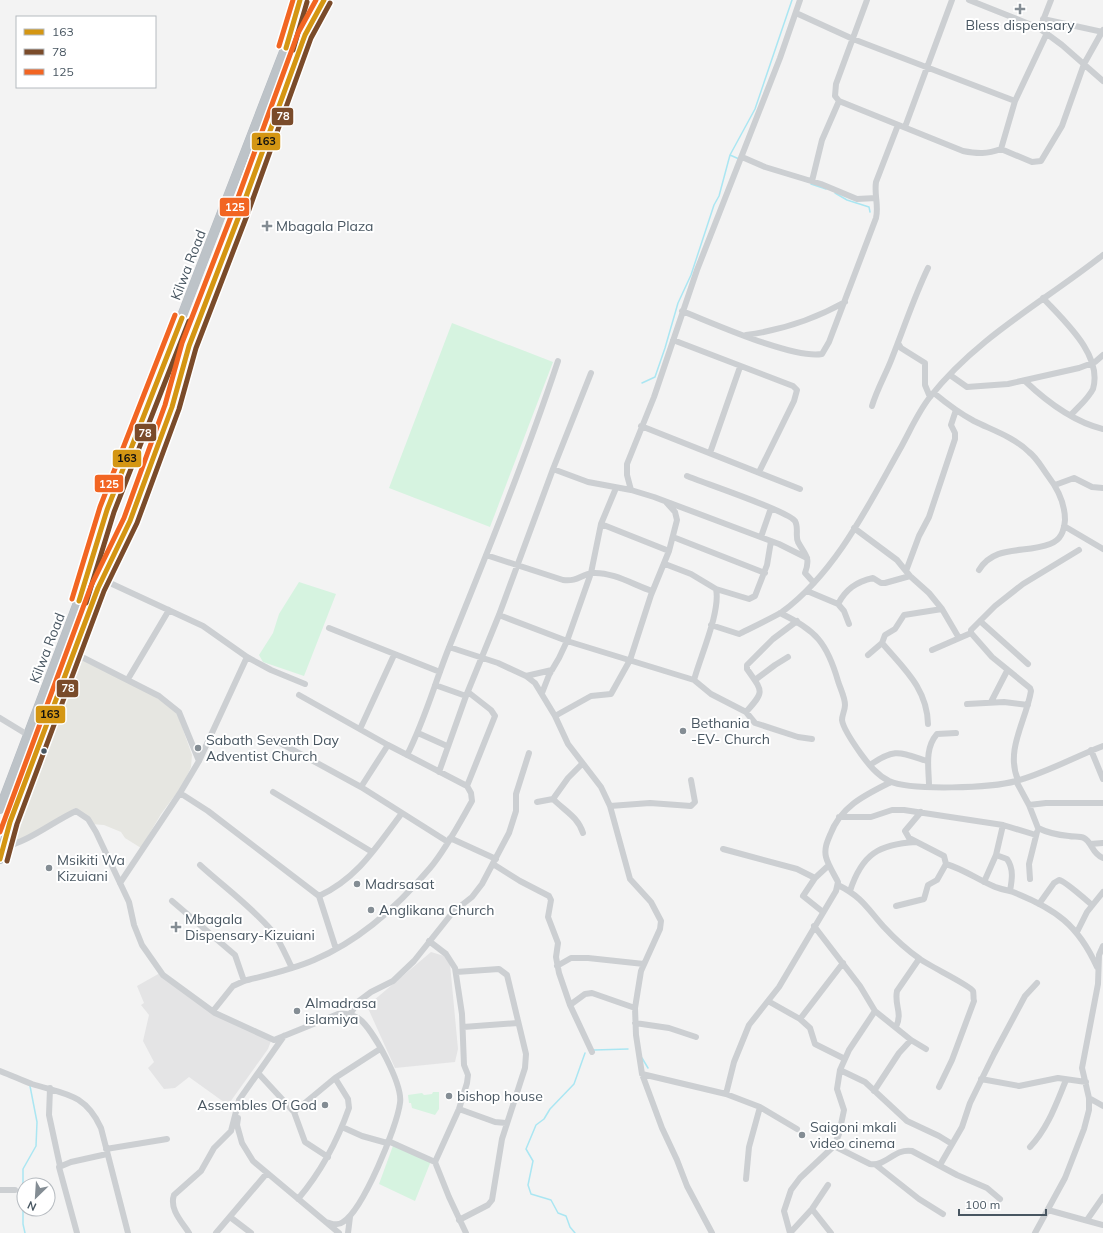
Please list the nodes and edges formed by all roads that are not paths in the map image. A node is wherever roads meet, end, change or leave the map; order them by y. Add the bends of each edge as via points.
1 (300, 0) edge
2 (324, 0) edge
3 (800, 0) edge
4 (867, 0) edge
5 (952, 0) edge
6 (969, 0) edge
7 (1052, 0) edge
8 (796, 12) junction
9 (1043, 20) junction
10 (1040, 28) junction
11 (1103, 31) edge
12 (1047, 33) junction
13 (853, 38) junction
14 (1084, 64) junction
15 (927, 67) junction
16 (1103, 81) edge
17 (839, 100) junction
18 (1015, 101) junction
19 (898, 125) junction
20 (905, 127) junction
21 (1001, 149) junction
22 (742, 157) junction
23 (812, 181) junction
24 (876, 198) junction
25 (1103, 255) edge
26 (928, 268) dead end
27 (1043, 298) junction
28 (845, 302) junction
29 (682, 311) junction
30 (744, 335) junction
31 (673, 340) junction
32 (898, 343) junction
33 (1103, 355) edge
34 (558, 361) dead end
35 (1095, 362) junction
36 (740, 366) junction
37 (591, 373) dead end
38 (950, 375) junction
39 (1025, 381) junction
40 (932, 395) junction
41 (872, 406) dead end
42 (956, 410) junction
43 (1071, 415) junction
44 (642, 426) junction
45 (1103, 429) edge
46 (710, 453) junction
47 (553, 469) junction
48 (759, 472) junction
49 (687, 476) dead end
50 (1055, 485) junction
51 (616, 488) junction
52 (1103, 488) edge
53 (631, 490) junction
54 (800, 490) dead end
55 (666, 502) junction
56 (771, 508) junction
57 (601, 524) junction
58 (1064, 526) junction
59 (854, 528) junction
60 (672, 537) junction
61 (761, 537) junction
62 (771, 541) junction
63 (1103, 549) edge
64 (1078, 550) dead end
65 (669, 551) junction
66 (486, 555) junction
67 (807, 558) junction
68 (665, 564) junction
69 (518, 566) junction
70 (980, 570) dead end
71 (906, 571) junction
72 (591, 573) junction
73 (765, 573) junction
74 (910, 576) junction
75 (110, 583) dead end
76 (814, 583) junction
77 (716, 589) junction
78 (652, 591) junction
79 (807, 591) junction
80 (838, 604) junction
81 (942, 609) junction
82 (169, 610) junction
83 (780, 613) junction
84 (499, 616) junction
85 (797, 621) junction
86 (980, 621) junction
87 (849, 624) dead end
88 (711, 625) junction
89 (329, 628) dead end
90 (971, 633) junction
91 (959, 638) junction
92 (567, 641) junction
93 (882, 644) junction
94 (449, 647) junction
95 (932, 650) dead end
96 (74, 653) junction
97 (394, 655) junction
98 (868, 655) dead end
99 (247, 657) junction
100 (788, 657) dead end
101 (482, 658) junction
102 (630, 660) junction
103 (1028, 664) dead end
104 (552, 670) junction
105 (1007, 671) junction
106 (440, 672) junction
107 (526, 676) junction
108 (128, 680) junction
109 (694, 680) junction
110 (755, 680) junction
111 (305, 684) dead end
112 (435, 685) junction
113 (542, 693) junction
114 (467, 694) junction
115 (299, 695) dead end
116 (991, 702) junction
117 (967, 704) dead end
118 (1028, 705) junction
119 (746, 712) junction
120 (555, 716) junction
121 (0, 718) edge
122 (928, 724) dead end
123 (360, 729) junction
124 (23, 732) dead end
125 (418, 733) junction
126 (956, 733) dead end
127 (273, 738) dead end
128 (812, 739) dead end
129 (388, 745) junction
130 (447, 746) junction
131 (1103, 746) edge
132 (1091, 750) junction
133 (529, 754) dead end
134 (407, 756) junction
135 (199, 761) junction
136 (927, 761) junction
137 (582, 764) junction
138 (870, 765) junction
139 (439, 772) junction
140 (1103, 779) edge
141 (691, 780) dead end
142 (1017, 781) junction
143 (891, 782) junction
144 (467, 786) junction
145 (929, 786) junction
146 (361, 787) junction
147 (273, 792) dead end
148 (180, 793) junction
149 (554, 799) junction
150 (537, 802) dead end
151 (1103, 803) edge
152 (1029, 805) junction
153 (610, 806) junction
154 (0, 809) edge
155 (921, 812) junction
156 (402, 813) junction
157 (839, 817) junction
158 (1003, 825) junction
159 (1038, 828) junction
160 (583, 833) dead end
161 (1036, 835) junction
162 (449, 840) junction
163 (918, 842) junction
164 (1090, 844) junction
165 (1103, 844) edge
166 (3, 847) junction
167 (723, 849) dead end
168 (372, 852) junction
169 (996, 855) junction
170 (1103, 858) edge
171 (0, 859) edge
172 (495, 861) junction
173 (946, 864) junction
174 (829, 865) junction
175 (200, 866) dead end
176 (815, 878) junction
177 (1030, 879) dead end
178 (984, 882) junction
179 (120, 883) junction
180 (838, 885) junction
181 (850, 891) junction
182 (1010, 891) junction
183 (1103, 892) edge
184 (319, 896) junction
185 (172, 901) dead end
186 (1039, 904) junction
187 (1092, 904) junction
188 (896, 906) dead end
189 (823, 912) junction
190 (814, 926) junction
191 (1077, 932) junction
192 (429, 941) junction
193 (1103, 946) edge
194 (336, 949) junction
195 (919, 959) junction
196 (843, 962) junction
197 (644, 964) junction
198 (557, 966) junction
199 (292, 968) junction
200 (1098, 969) junction
201 (456, 972) junction
202 (1103, 978) edge
203 (244, 982) junction
204 (1037, 983) dead end
205 (1098, 984) junction
206 (768, 1001) junction
207 (570, 1005) junction
208 (635, 1008) junction
209 (213, 1011) junction
210 (875, 1011) junction
211 (350, 1014) junction
212 (800, 1019) junction
213 (636, 1023) junction
214 (518, 1024) junction
215 (463, 1027) junction
216 (896, 1027) junction
217 (284, 1036) junction
218 (696, 1037) dead end
219 (911, 1040) junction
220 (380, 1049) junction
221 (926, 1049) dead end
222 (592, 1052) dead end
223 (845, 1059) junction
224 (840, 1070) junction
225 (0, 1071) edge
226 (258, 1073) junction
227 (642, 1074) junction
228 (335, 1078) junction
229 (981, 1079) junction
230 (1066, 1080) junction
231 (1086, 1082) junction
232 (939, 1087) dead end
233 (50, 1088) junction
234 (874, 1091) junction
235 (726, 1094) junction
236 (1089, 1098) junction
237 (239, 1100) junction
238 (1103, 1106) edge
239 (760, 1107) junction
240 (459, 1109) junction
241 (294, 1112) junction
242 (506, 1123) junction
243 (342, 1127) junction
244 (797, 1129) dead end
245 (167, 1139) dead end
246 (388, 1142) junction
247 (952, 1144) junction
248 (834, 1146) junction
249 (1030, 1147) dead end
250 (106, 1152) junction
251 (328, 1157) junction
252 (435, 1162) junction
253 (876, 1165) junction
254 (940, 1165) junction
255 (60, 1166) junction
256 (267, 1173) junction
257 (746, 1179) dead end
258 (828, 1185) dead end
259 (0, 1190) edge
260 (15, 1190) dead end
261 (1103, 1197) edge
262 (1000, 1199) dead end
263 (298, 1200) junction
264 (812, 1210) junction
265 (1048, 1210) junction
266 (943, 1214) dead end
267 (350, 1217) junction
268 (230, 1218) junction
269 (459, 1220) junction
270 (1087, 1220) junction
271 (326, 1222) junction
272 (1103, 1225) edge
273 (77, 1233) edge
274 (128, 1233) edge
275 (188, 1233) edge
276 (216, 1233) edge
277 (251, 1233) edge
278 (339, 1233) edge
279 (348, 1233) edge
280 (466, 1233) edge
281 (712, 1233) edge
282 (790, 1233) edge
283 (831, 1233) edge
284 (1035, 1233) edge

1 - 154 highway, Kilwa Road via 290,36 107,510 83,590
2 - 96 highway, Kilwa Road via 305,35 240,216 189,346 172,407 132,514 98,588
3 - 8 street
4 - 13 street
5 - 15 street
6 - 10 street
7 - 9 street
8 - 13 street
8 - 22 street
9 - 10 street
9 - 11 street
10 - 12 street
11 - 14 street
12 - 14 street
12 - 18 street
13 - 15 street
13 - 17 street via 836,84 836,96
14 - 16 street
14 - 21 street via 1062,126 1041,161 1032,162
15 - 18 street
15 - 20 street
17 - 19 street
17 - 23 street via 820,146
18 - 21 street
19 - 20 street
19 - 24 street via 876,182
20 - 21 street via 970,152 987,154
22 - 23 street
22 - 29 street
23 - 24 street via 857,199
24 - 28 street via 876,218
25 - 27 street
26 - 32 street
27 - 35 street via 1088,346
27 - 38 street via 1000,330
28 - 30 street via 800,324
28 - 30 street via 822,354 786,349
29 - 30 street
29 - 31 street
31 - 36 street
31 - 44 street
32 - 40 street via 925,363 925,385
32 - 41 street via 875,393
33 - 35 street
34 - 66 street
35 - 39 street
35 - 43 street via 1098,373 1092,391
36 - 46 street
36 - 48 street via 793,386 797,390
37 - 47 street
38 - 39 street via 964,386 973,388
38 - 40 street
39 - 43 street
40 - 42 street
40 - 59 street
42 - 50 street via 1029,451
42 - 71 street via 951,423 956,436 929,517
43 - 45 street via 1090,426
44 - 46 street
44 - 53 street via 627,475
46 - 48 street
47 - 51 street via 588,482
47 - 69 street
48 - 54 street
49 - 56 street
50 - 52 street via 1074,478 1092,487
50 - 58 street via 1064,506
51 - 53 street
51 - 57 street
53 - 55 street
55 - 60 street via 675,512 677,520
55 - 61 street
56 - 61 street
56 - 67 street via 794,520 798,542
57 - 65 street
57 - 72 street
58 - 63 street
58 - 70 street via 1057,541 1038,548 1010,550 985,560
59 - 71 street via 891,556
59 - 76 street
60 - 65 street
60 - 73 street
61 - 62 street
62 - 67 street
62 - 73 street
64 - 86 street via 1023,584
65 - 68 street
66 - 69 street
66 - 94 street
67 - 76 street via 805,574
68 - 77 street via 691,574
68 - 78 street
69 - 72 street via 573,581
69 - 84 street
71 - 74 street
72 - 78 street via 611,576
72 - 92 street
73 - 77 street via 755,596 749,599
74 - 80 street via 885,583 873,578 865,580 850,586
74 - 81 street
75 - 82 street
76 - 79 street
77 - 88 street via 718,596
78 - 102 street
79 - 80 street
79 - 83 street
80 - 87 street
81 - 91 street
81 - 93 street via 904,615 895,628 885,634
82 - 99 street via 203,626
82 - 108 street
83 - 85 street
83 - 88 street via 738,634
84 - 92 street
84 - 101 street
85 - 110 street via 773,639 747,664 747,669
85 - 138 street via 810,629 828,654 845,704 842,720
86 - 90 street
86 - 103 street
88 - 109 street
89 - 97 street
90 - 91 street
90 - 105 street
91 - 95 street
92 - 102 street
92 - 104 street
93 - 98 street
93 - 122 street via 916,682 921,691
94 - 101 street
94 - 106 street
96 - 108 street
96 - 166 highway, Kilwa Road via 10,822
97 - 106 street
97 - 123 street
99 - 111 street
99 - 135 street
100 - 110 street
101 - 107 street
101 - 114 street
102 - 109 street
102 - 120 street via 611,694 591,696
104 - 107 street
104 - 113 street
105 - 116 street
105 - 118 street via 1030,688
106 - 112 street
107 - 113 street
108 - 135 street via 159,696 179,712
109 - 119 street via 711,694
110 - 119 street via 761,692 760,697
112 - 114 street
112 - 125 street
113 - 120 street
114 - 130 street
114 - 144 street via 491,710 495,716
115 - 123 street
116 - 117 street
116 - 118 street
118 - 142 street via 1015,746 1014,771
119 - 128 street via 755,723 767,728
120 - 137 street via 568,744
121 - 124 street
123 - 129 street
125 - 130 street
125 - 134 street
126 - 136 street via 937,734 932,739
127 - 146 street
129 - 134 street
129 - 146 street
130 - 139 street
131 - 132 street
132 - 140 street
132 - 142 street
133 - 172 street via 516,794 514,816
134 - 139 street
135 - 148 street
136 - 138 street via 897,753 887,754
136 - 145 street
137 - 149 street via 568,778
137 - 153 street via 601,787
138 - 143 street
139 - 144 street
141 - 153 street via 695,802 691,806 650,803
142 - 145 street via 989,786
142 - 152 street
143 - 145 street
143 - 157 street via 858,799
144 - 162 street via 472,801
146 - 156 street
147 - 168 street
148 - 179 street
148 - 184 street via 208,811
149 - 150 street
149 - 160 street via 580,824
151 - 152 street
152 - 159 street
153 - 197 street via 630,879 651,902 661,921 653,948
155 - 157 street via 892,810 871,817
155 - 158 street
155 - 163 street via 905,831 909,838
156 - 162 street
156 - 168 street
157 - 174 street via 826,847
158 - 161 street
158 - 169 street
159 - 161 street
159 - 164 street via 1083,837
161 - 177 street via 1029,864
162 - 172 street
162 - 194 street via 430,868 400,900 358,936
163 - 173 street via 944,856
163 - 181 street via 887,846 874,854 858,871
164 - 165 street
164 - 170 street via 1094,852
166 - 171 highway, Kilwa Road
166 - 179 street via 15,844 61,817 78,811 88,819
167 - 176 street via 797,869
168 - 184 street via 343,884
169 - 178 street
169 - 182 street via 1007,859 1011,867
172 - 192 street via 472,897 453,912
172 - 198 street via 520,881 550,896 548,917 558,943
173 - 178 street
173 - 188 street via 937,880 928,885 924,899
174 - 176 street
174 - 180 street
175 - 199 street via 238,898 272,932
176 - 189 street via 803,896
178 - 182 street
179 - 209 street via 129,902 142,945 163,975
180 - 181 street
180 - 189 street
181 - 195 street via 862,900 883,926
182 - 186 street
183 - 187 street
184 - 194 street
185 - 203 street via 235,955
186 - 187 street via 1059,880
186 - 191 street via 1066,921
187 - 191 street
189 - 190 street
190 - 196 street
190 - 206 street
191 - 200 street
192 - 201 street via 446,954
192 - 211 street via 414,961 393,981 359,1001
193 - 200 street
194 - 199 street
195 - 216 street via 897,991 896,1004 900,1014
195 - 232 street via 968,986 974,1001
196 - 210 street
196 - 212 street
197 - 198 street via 571,958
197 - 208 street
198 - 207 street
199 - 203 street
200 - 205 street
201 - 214 street via 499,969 507,975
201 - 215 street
202 - 205 street
203 - 209 street via 233,986
204 - 229 street via 1025,996
205 - 231 street via 1082,1068
206 - 212 street
206 - 235 street via 749,1025 734,1062
207 - 208 street via 585,994 592,993
207 - 222 street
208 - 213 street
209 - 217 street via 274,1040
210 - 216 street
210 - 223 street
211 - 217 street via 338,1014
211 - 220 street via 365,1024
212 - 223 street via 810,1028 815,1044
213 - 218 street via 669,1028
213 - 227 street
214 - 215 street
214 - 242 street via 526,1054 525,1068
215 - 240 street via 464,1065 468,1075
216 - 219 street
217 - 226 street
219 - 221 street
219 - 234 street via 899,1053
220 - 228 street
220 - 246 street via 398,1084 401,1102
223 - 224 street
224 - 234 street via 854,1075
224 - 248 street via 837,1089 844,1110 843,1122
225 - 233 street
226 - 237 street
226 - 241 street
227 - 235 street
227 - 281 street via 687,1186
228 - 241 street
228 - 243 street via 348,1099 349,1108
229 - 230 street via 1018,1086 1051,1079
229 - 247 street via 962,1127
230 - 231 street
230 - 249 street via 1048,1123
231 - 236 street
233 - 250 street via 81,1101 94,1113 101,1128
233 - 255 street via 49,1115
234 - 247 street via 907,1121
235 - 239 street
236 - 238 street
236 - 265 street via 1084,1129
237 - 256 street via 237,1125 242,1143 253,1161
237 - 275 street via 231,1131 214,1148 198,1174 173,1197 176,1216
239 - 244 street
239 - 257 street via 749,1146
240 - 242 street via 495,1122
240 - 252 street
241 - 251 street via 305,1142
242 - 269 street via 492,1200 488,1205
243 - 246 street via 362,1136
243 - 251 street
245 - 250 street
246 - 252 street
246 - 267 street via 372,1181
247 - 254 street
248 - 253 street
248 - 282 street via 791,1190 784,1211
250 - 255 street
250 - 274 street
251 - 263 street
252 - 269 street
253 - 254 street via 905,1150
253 - 266 street
254 - 262 street via 987,1188
255 - 273 street
256 - 263 street
256 - 268 street
258 - 264 street
259 - 260 street
261 - 270 street
263 - 271 street
264 - 282 street
264 - 283 street
265 - 270 street
265 - 284 street
267 - 271 street via 340,1224
267 - 279 street
268 - 276 street
268 - 277 street
269 - 280 street
270 - 272 street
271 - 278 street

